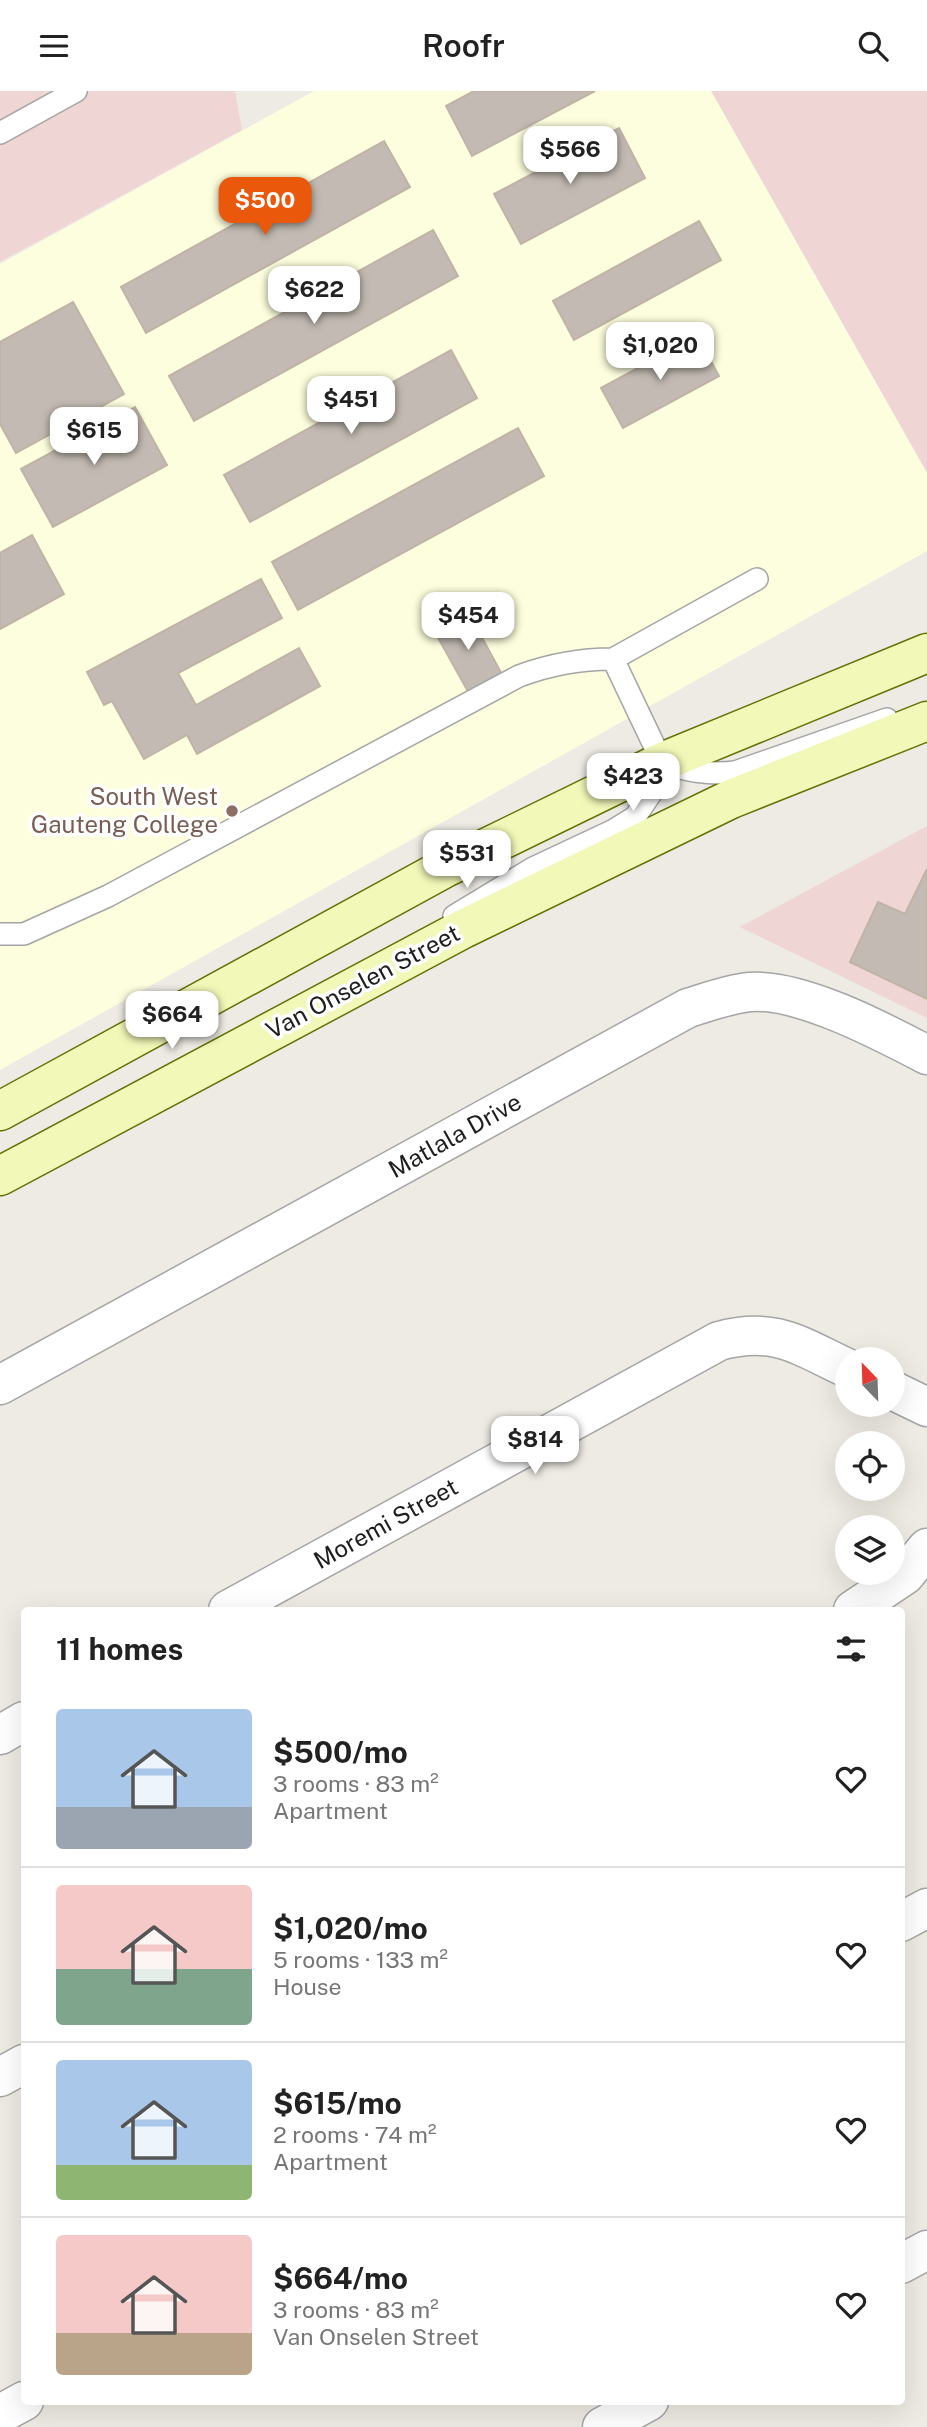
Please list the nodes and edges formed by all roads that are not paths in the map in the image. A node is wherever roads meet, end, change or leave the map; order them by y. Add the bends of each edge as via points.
1 (76, 91) edge
2 (0, 133) edge
3 (757, 579) dead end
4 (927, 653) edge
5 (613, 660) junction
6 (927, 709) edge
7 (927, 720) edge
8 (662, 762) junction
9 (0, 934) edge
10 (372, 978) junction
11 (927, 1055) edge
12 (0, 1111) edge
13 (0, 1176) edge
14 (835, 1362) edge
15 (0, 1385) edge
16 (905, 1396) edge
17 (927, 1407) edge
18 (927, 1548) edge
19 (233, 1607) edge
20 (858, 1607) edge
21 (21, 1723) edge
22 (0, 1735) edge
23 (927, 1908) edge
24 (905, 1920) edge
25 (21, 2066) edge
26 (0, 2077) edge
27 (927, 2250) edge
28 (905, 2262) edge
29 (21, 2402) edge
30 (642, 2405) edge
31 (0, 2414) edge
32 (602, 2427) edge

1 - 2 lane
3 - 5 lane
4 - 8 main road
5 - 8 lane
5 - 9 lane via 583,659 519,676 108,896 24,934
6 - 8 lane via 857,728 735,772 689,771
7 - 10 main road, Van Onselen Street via 731,799
8 - 10 lane via 654,789 635,817 485,895
8 - 12 main road via 382,900
10 - 13 main road, Van Onselen Street
11 - 15 street, Matlala Drive via 828,1009 782,996 753,992 688,1009
14 - 19 street, Moremi Street via 766,1335 746,1334 719,1341
16 - 17 street
18 - 20 street via 905,1576
21 - 22 street
23 - 24 street
25 - 26 street
27 - 28 street
29 - 31 street
30 - 32 street

